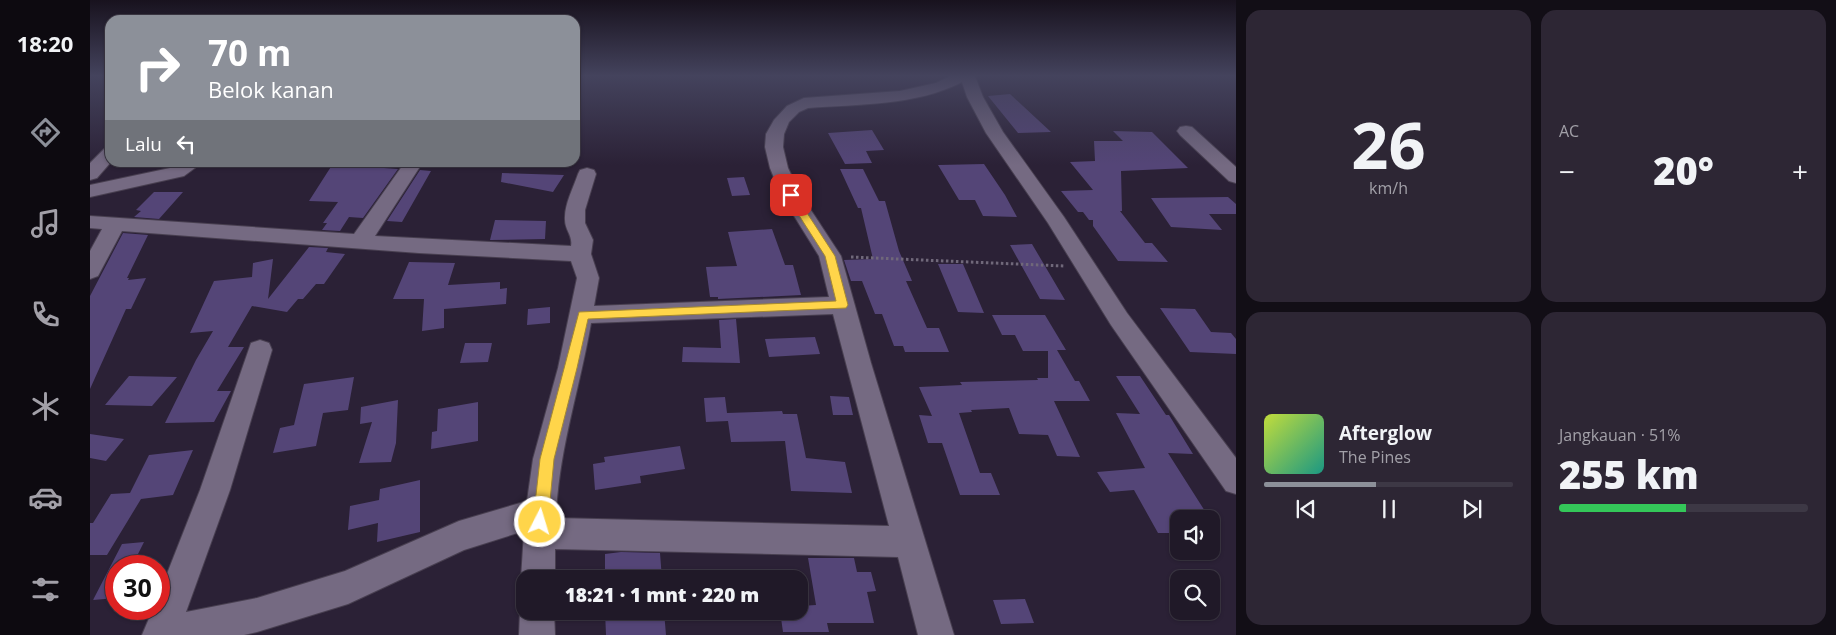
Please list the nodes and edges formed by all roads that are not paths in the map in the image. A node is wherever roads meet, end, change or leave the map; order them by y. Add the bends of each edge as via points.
1 (799, 106) edge
2 (979, 106) edge
3 (1186, 131) dead end
4 (105, 158) edge
5 (186, 167) edge
6 (411, 167) edge
7 (90, 174) edge
8 (587, 174) dead end
9 (1236, 177) edge
10 (90, 191) edge
11 (90, 222) edge
12 (115, 224) junction
13 (360, 242) junction
14 (580, 254) junction
15 (90, 271) edge
16 (842, 305) junction
17 (583, 315) junction
18 (260, 350) dead end
19 (1236, 481) edge
20 (540, 522) junction
21 (909, 542) junction
22 (538, 570) edge
23 (537, 620) edge
24 (160, 635) edge
25 (537, 635) edge
26 (936, 635) edge

1 - 16 street via 782,120 774,147 791,195 830,256
2 - 19 street via 994,133 1088,267 1119,319
3 - 9 street
4 - 7 street
5 - 10 street via 166,175
6 - 13 street
8 - 14 street via 575,210 574,223 583,240
11 - 12 street
12 - 13 street
12 - 15 street
13 - 14 street
14 - 17 street via 588,278
16 - 17 street
16 - 21 street
17 - 20 street via 547,459
18 - 24 street via 215,490
20 - 21 street
20 - 22 street
20 - 24 street via 459,536 348,587 257,615
21 - 26 street
23 - 25 street

